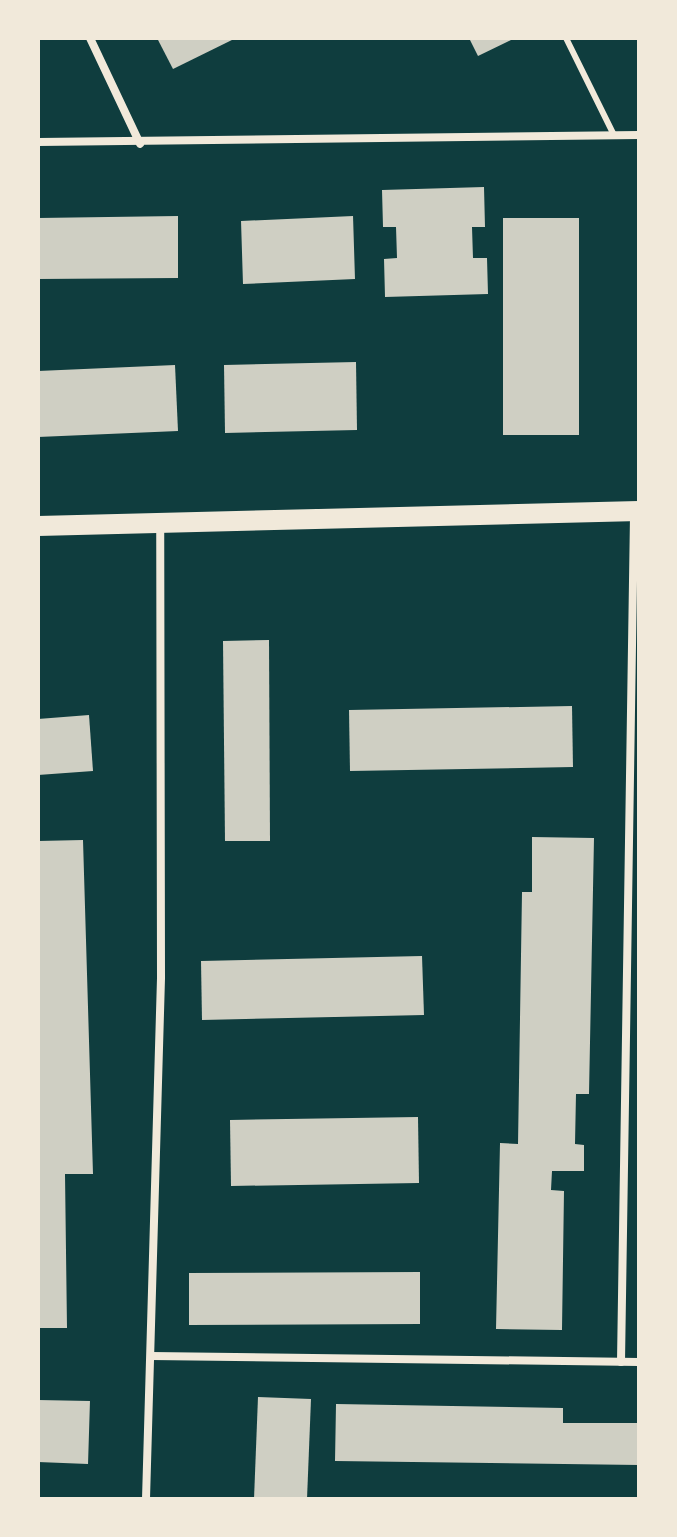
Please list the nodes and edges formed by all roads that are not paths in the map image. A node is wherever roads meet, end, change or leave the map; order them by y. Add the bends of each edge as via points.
1 (90, 38) edge
2 (566, 38) edge
3 (614, 135) junction
4 (639, 135) edge
5 (38, 142) edge
6 (140, 144) junction
7 (636, 511) edge
8 (160, 522) junction
9 (38, 526) edge
10 (151, 1356) junction
11 (621, 1362) junction
12 (639, 1362) edge
13 (146, 1499) edge

1 - 6 street
2 - 3 lane
3 - 4 street
3 - 6 street
5 - 6 street
7 - 8 main road
7 - 11 street
8 - 9 main road
8 - 10 street via 161,977
10 - 11 street
10 - 13 street
11 - 12 street

